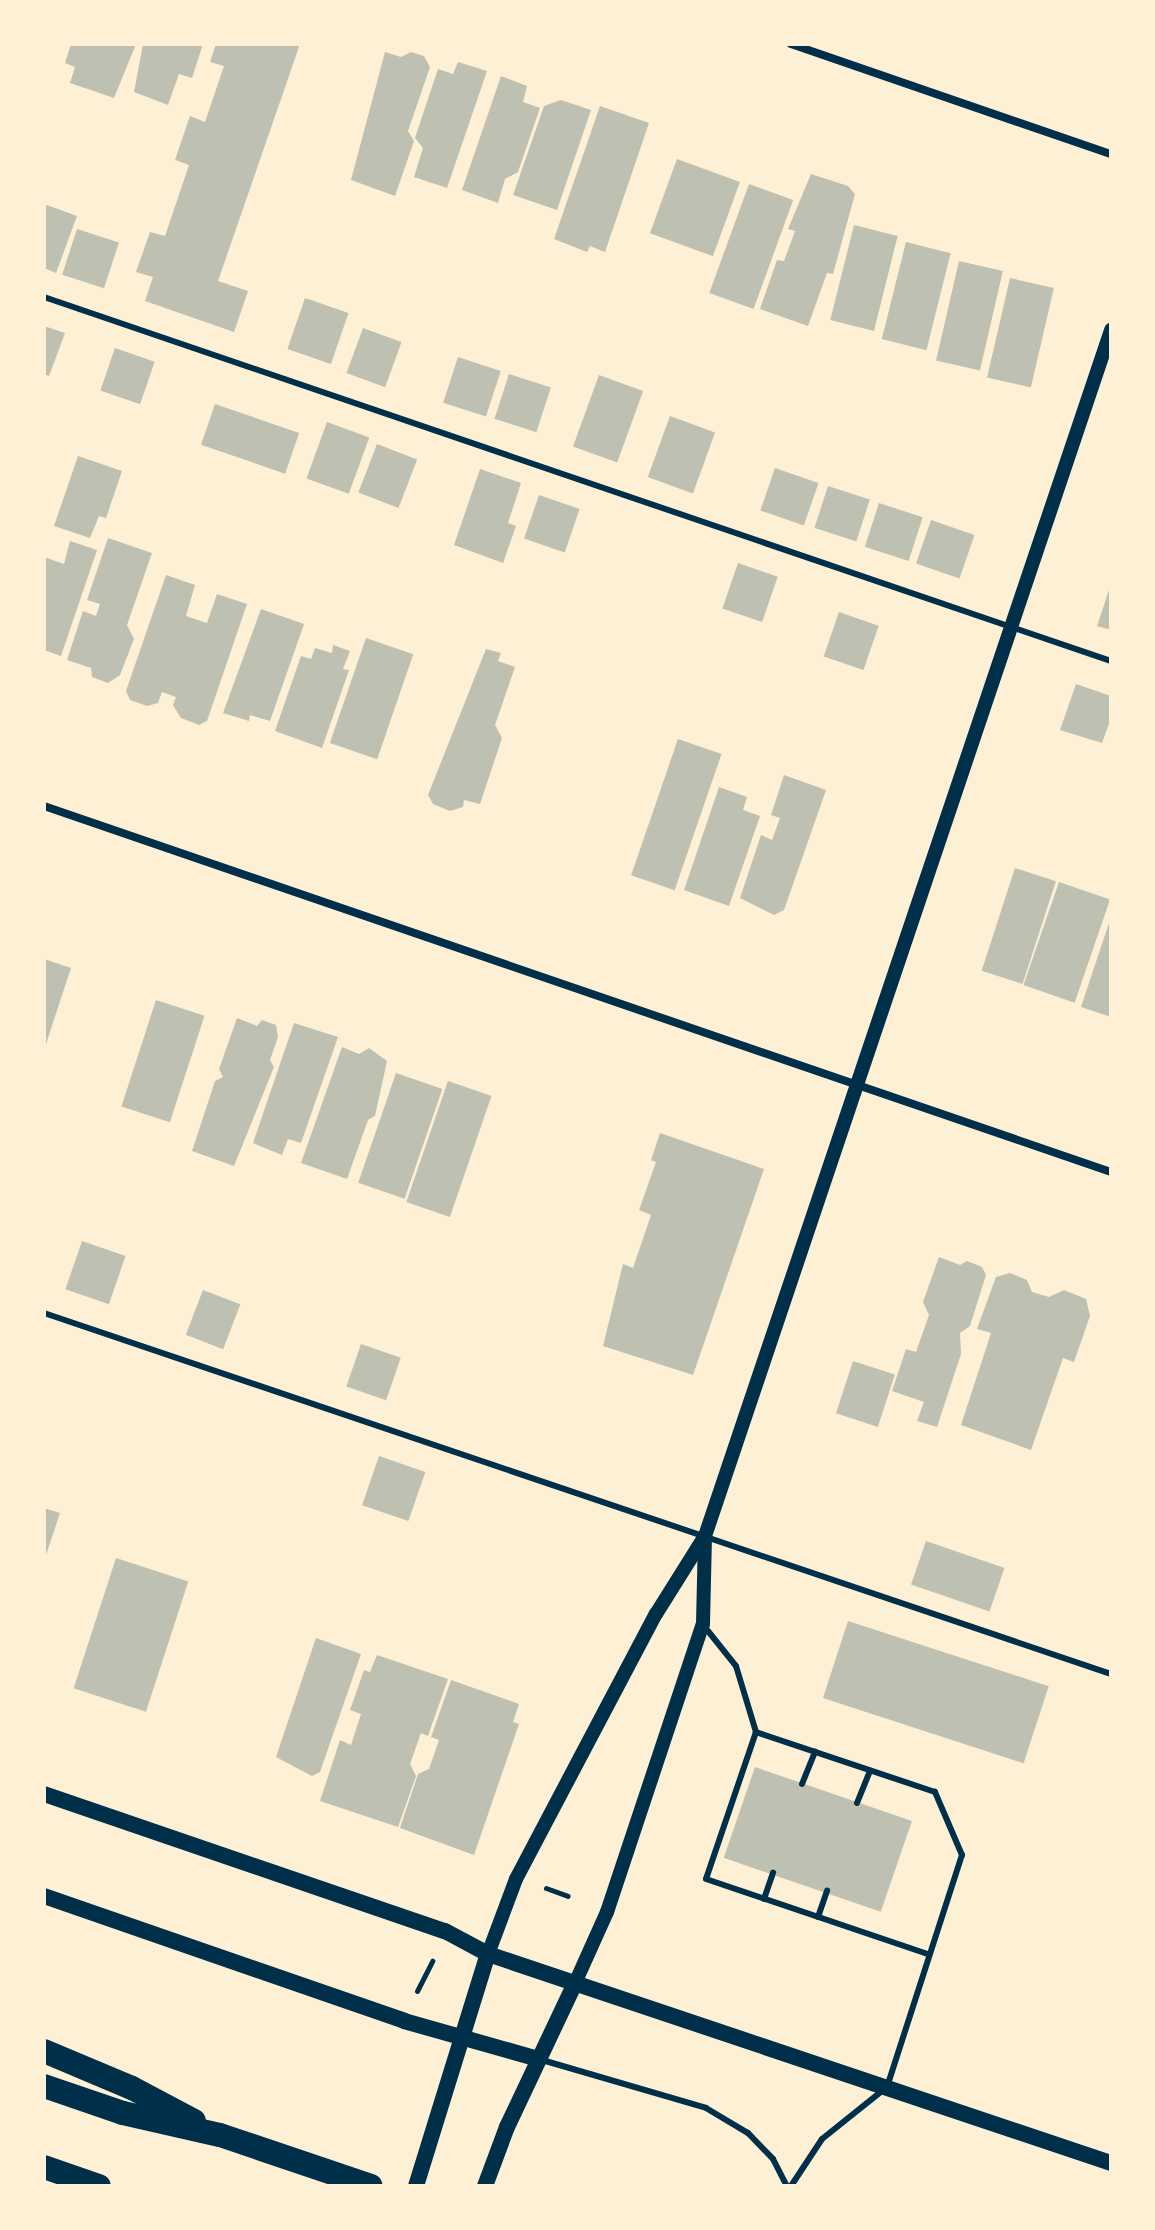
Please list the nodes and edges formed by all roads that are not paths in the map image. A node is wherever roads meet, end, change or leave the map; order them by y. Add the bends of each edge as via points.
1 (791, 44) edge
2 (1111, 154) edge
3 (44, 297) edge
4 (1111, 330) edge
5 (1010, 627) junction
6 (1111, 661) edge
7 (44, 806) edge
8 (856, 1085) junction
9 (1111, 1172) edge
10 (44, 1313) edge
11 (705, 1536) junction
12 (703, 1624) junction
13 (1111, 1674) edge
14 (756, 1732) junction
15 (815, 1752) junction
16 (870, 1770) junction
17 (802, 1784) dead end
18 (44, 1794) edge
19 (857, 1803) dead end
20 (773, 1873) dead end
21 (827, 1891) dead end
22 (44, 1896) edge
23 (764, 1899) junction
24 (818, 1917) junction
25 (488, 1954) junction
26 (928, 1954) junction
27 (576, 1981) junction
28 (461, 2039) junction
29 (44, 2051) edge
30 (538, 2059) junction
31 (44, 2086) edge
32 (887, 2087) junction
33 (220, 2135) junction
34 (1111, 2163) edge
35 (44, 2167) edge
36 (486, 2185) edge
37 (99, 2186) edge
38 (371, 2186) edge
39 (416, 2186) edge
40 (789, 2186) edge

1 - 2 street
3 - 5 lane
4 - 5 street
5 - 6 lane
5 - 8 street
7 - 8 street
8 - 9 street
8 - 11 street
10 - 11 lane
11 - 12 street
11 - 13 lane
11 - 25 street via 656,1614 516,1879
12 - 14 lane via 736,1666
12 - 27 street via 607,1912
14 - 15 lane
14 - 23 lane via 706,1879
15 - 16 lane
15 - 17 lane
16 - 19 lane
16 - 26 lane via 935,1792 962,1855
18 - 25 main road via 445,1931
20 - 23 lane
21 - 24 lane
22 - 28 main road
23 - 24 lane
24 - 26 lane
25 - 27 main road
25 - 28 main road
26 - 32 lane
27 - 30 main road
27 - 32 main road
28 - 30 main road
28 - 39 main road
29 - 33 highway via 132,2088
30 - 36 main road
30 - 40 lane via 706,2108 748,2133
31 - 33 highway via 123,2113
32 - 34 main road
32 - 40 lane via 822,2139
33 - 38 highway
35 - 37 highway

